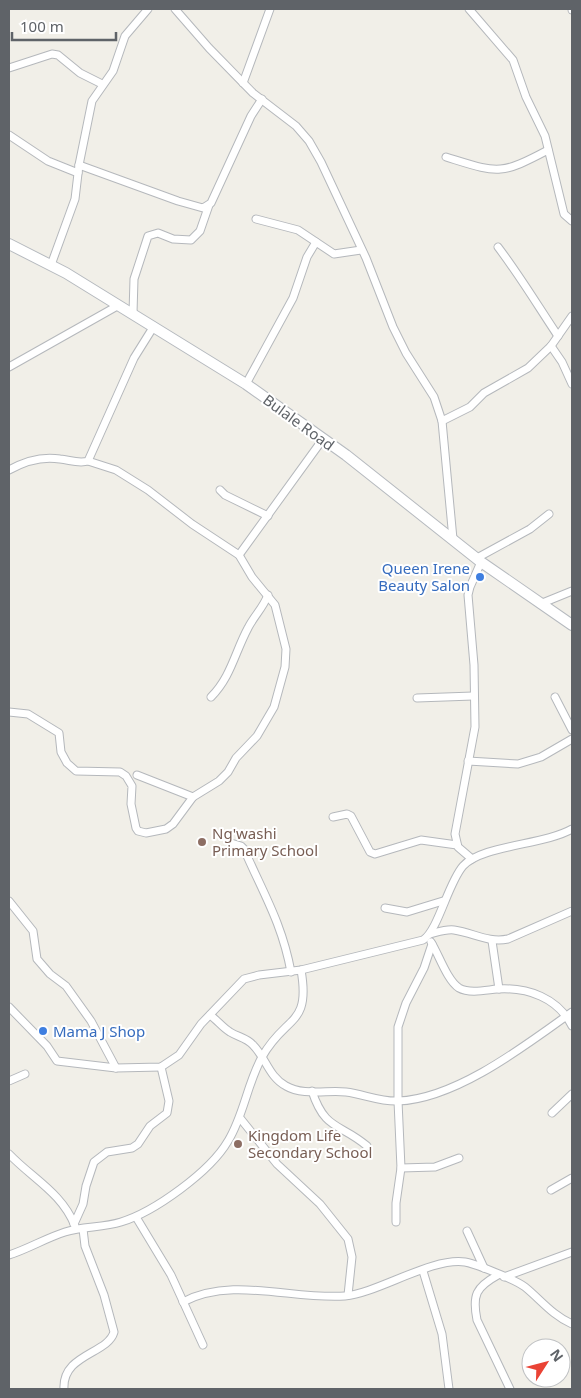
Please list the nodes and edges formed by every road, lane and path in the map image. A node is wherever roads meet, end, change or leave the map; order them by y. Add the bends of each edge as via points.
1 (148, 9) edge
2 (175, 9) edge
3 (270, 9) edge
4 (469, 9) edge
5 (9, 68) edge
6 (243, 83) junction
7 (102, 84) junction
8 (262, 99) junction
9 (9, 135) edge
10 (548, 150) junction
11 (446, 157) dead end
12 (79, 165) junction
13 (78, 173) junction
14 (209, 205) junction
15 (256, 218) dead end
16 (572, 221) edge
17 (316, 242) junction
18 (9, 244) edge
19 (498, 247) dead end
20 (361, 250) junction
21 (51, 265) junction
22 (119, 305) junction
23 (133, 314) junction
24 (572, 316) edge
25 (154, 326) junction
26 (558, 336) junction
27 (551, 346) junction
28 (9, 367) edge
29 (246, 384) junction
30 (572, 384) edge
31 (442, 421) junction
32 (323, 439) junction
33 (88, 461) junction
34 (9, 470) edge
35 (220, 490) dead end
36 (549, 514) dead end
37 (268, 516) junction
38 (453, 539) junction
39 (239, 555) junction
40 (479, 560) junction
41 (572, 591) edge
42 (268, 595) junction
43 (539, 604) junction
44 (572, 625) edge
45 (473, 696) junction
46 (210, 697) dead end
47 (418, 698) dead end
48 (555, 698) dead end
49 (9, 712) edge
50 (572, 730) edge
51 (572, 738) edge
52 (468, 761) junction
53 (137, 775) dead end
54 (193, 797) junction
55 (333, 817) dead end
56 (572, 829) edge
57 (231, 843) dead end
58 (457, 845) junction
59 (472, 860) junction
60 (9, 901) edge
61 (443, 901) junction
62 (385, 908) dead end
63 (572, 912) edge
64 (430, 938) junction
65 (492, 941) junction
66 (301, 970) junction
67 (291, 972) junction
68 (498, 989) junction
69 (9, 1007) edge
70 (570, 1014) edge
71 (210, 1015) junction
72 (572, 1026) edge
73 (262, 1056) junction
74 (161, 1067) junction
75 (116, 1068) junction
76 (25, 1074) dead end
77 (9, 1081) edge
78 (312, 1092) junction
79 (572, 1094) edge
80 (398, 1101) junction
81 (552, 1113) dead end
82 (240, 1118) junction
83 (367, 1146) dead end
84 (9, 1154) edge
85 (459, 1158) dead end
86 (401, 1168) junction
87 (572, 1178) edge
88 (551, 1190) dead end
89 (136, 1217) junction
90 (396, 1222) dead end
91 (77, 1227) junction
92 (467, 1231) dead end
93 (572, 1252) edge
94 (9, 1255) edge
95 (484, 1268) junction
96 (423, 1271) junction
97 (501, 1276) junction
98 (348, 1295) junction
99 (184, 1302) junction
100 (572, 1324) edge
101 (203, 1345) dead end
102 (64, 1389) edge
103 (449, 1389) edge
104 (510, 1389) edge

1 - 7 street via 126,36 113,71
2 - 6 street
3 - 6 street
4 - 10 street via 513,60
5 - 7 street via 52,54 58,55 80,73
6 - 8 street
7 - 12 street via 92,101
8 - 14 street
8 - 20 street via 282,113 309,141
9 - 13 street via 48,161
10 - 11 street via 523,164 501,171 483,169
10 - 16 street via 564,214
12 - 13 street
12 - 14 street via 200,208
13 - 21 street via 70,220
14 - 23 street via 200,231 191,240 173,239 158,233 148,236 134,279
15 - 17 street via 287,226
17 - 20 street via 334,254
17 - 29 street via 302,270 294,298
18 - 21 street, Bulale Road
19 - 26 street via 528,287 536,305
20 - 31 street via 393,327 430,389
21 - 22 street, Bulale Road
22 - 23 street, Bulale Road
22 - 28 street
23 - 25 street, Bulale Road
24 - 26 street
25 - 29 street, Bulale Road
25 - 33 street via 134,358
26 - 27 street
27 - 30 street
27 - 31 street via 528,368
29 - 32 street, Bulale Road
31 - 38 street
32 - 37 street
32 - 38 street, Bulale Road
33 - 34 street via 45,458 25,462
33 - 39 street via 116,470 141,485
35 - 37 street
36 - 40 street
37 - 39 street
38 - 40 street, Bulale Road
39 - 42 street
40 - 43 street, Bulale Road
40 - 45 street via 468,595 474,665
41 - 43 street
42 - 46 street via 262,611 247,630 229,673
42 - 54 street via 274,605 286,649 285,667 274,707 257,736 224,776
43 - 44 street, Bulale Road
45 - 47 street
45 - 52 street via 474,738
48 - 50 street
49 - 54 street via 28,714 59,733 61,752 76,771 120,772 126,776 132,786 131,804 138,831 146,833 166,828
51 - 52 street via 541,757 518,764
52 - 58 street via 456,822
53 - 54 street
55 - 58 street via 351,816 370,852 375,854 421,840
56 - 59 street via 554,838
57 - 67 street via 244,850 278,921
58 - 59 street
59 - 61 street via 463,866
60 - 75 street via 33,931 37,959 66,986 91,1021
61 - 62 street via 407,912
61 - 64 street
63 - 65 street via 508,940
64 - 65 street via 454,930
64 - 66 street
64 - 68 street via 446,971 459,987 467,991
64 - 80 street via 424,968 398,1027
65 - 68 street
66 - 67 street
66 - 73 street via 305,990 302,1009
67 - 71 street via 244,979
68 - 70 street via 533,992
69 - 75 street via 57,1061
70 - 72 street
70 - 80 street via 487,1069 437,1093
71 - 73 street via 227,1030 247,1040
71 - 74 street via 179,1055
73 - 78 street via 278,1080 294,1089
73 - 82 street
74 - 75 street
74 - 91 street via 170,1101 167,1113 150,1126 138,1144 107,1152 94,1162
76 - 77 street
78 - 80 street via 347,1092
78 - 83 street via 318,1110 324,1116
79 - 81 street
80 - 86 street
82 - 89 street via 229,1141 209,1165 180,1189
82 - 98 street via 277,1164 320,1204 348,1240 352,1257
84 - 91 street via 50,1189
85 - 86 street via 436,1167
86 - 90 street
87 - 88 street
89 - 91 street via 103,1226
89 - 99 street
91 - 94 street
91 - 102 street via 104,1295 114,1332 106,1344 77,1361
92 - 95 street
93 - 97 street
95 - 96 street via 463,1262
95 - 97 street
96 - 98 street
96 - 103 street via 445,1350
97 - 100 street via 520,1283 549,1311
97 - 104 street via 481,1285 474,1308 476,1320
98 - 99 street via 320,1296 275,1290 214,1292
99 - 101 street

